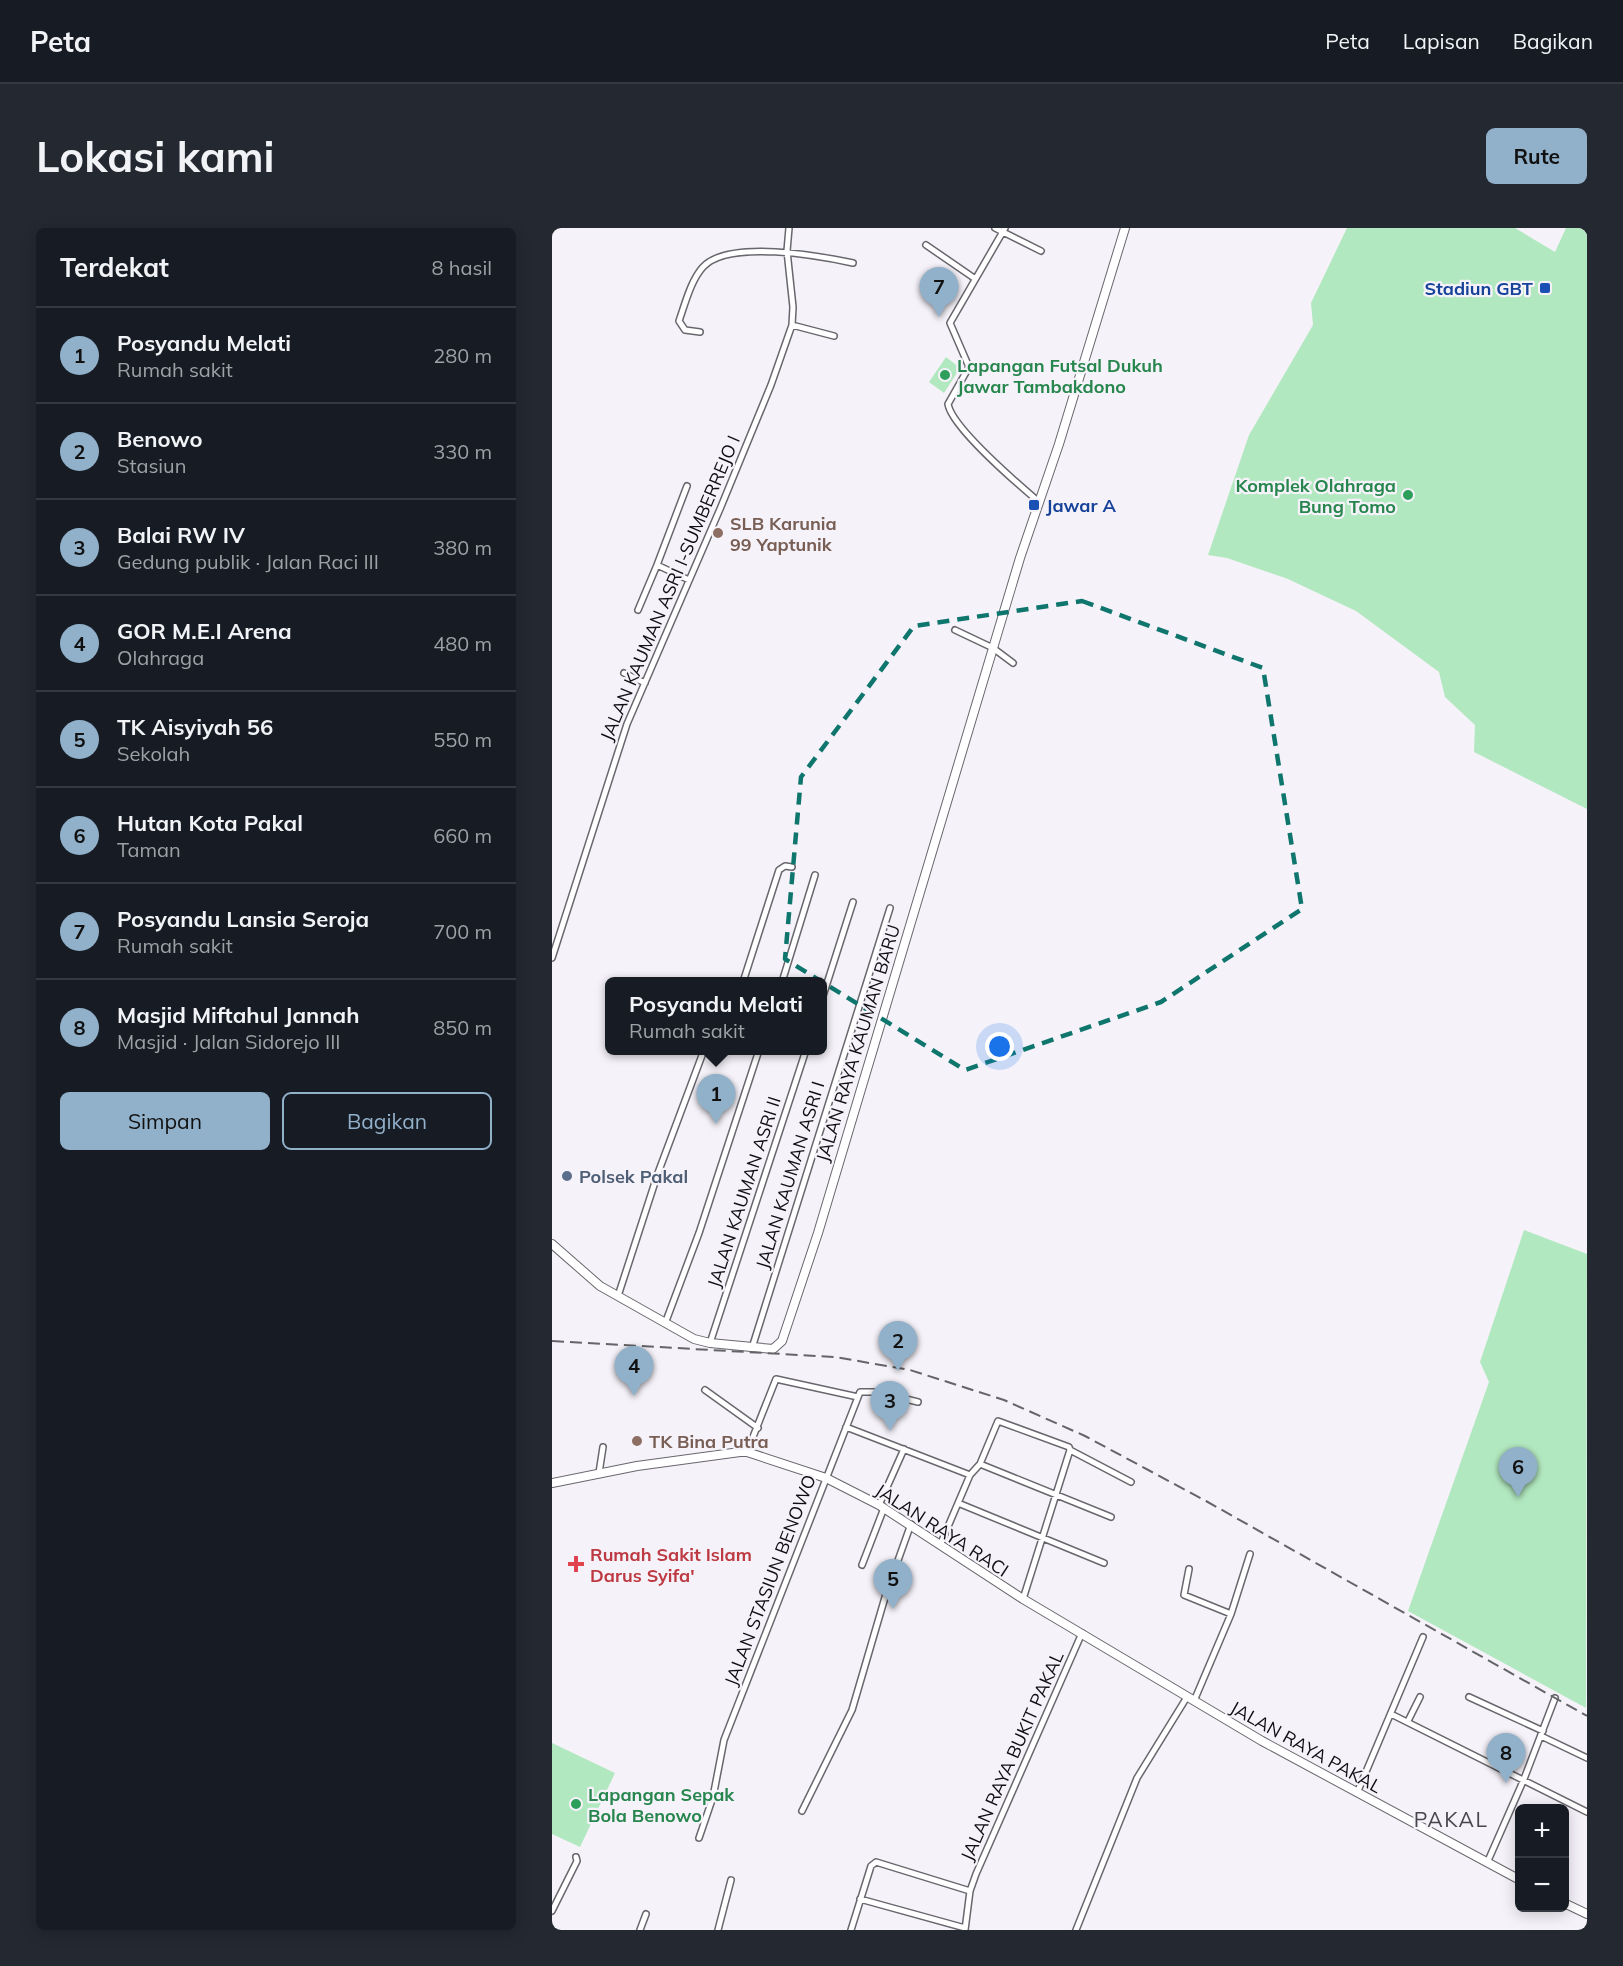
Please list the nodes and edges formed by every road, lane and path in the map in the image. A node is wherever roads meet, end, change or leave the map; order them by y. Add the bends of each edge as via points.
1 (789, 228) edge
2 (996, 228) edge
3 (1125, 228) edge
4 (1004, 230) edge
5 (926, 244) dead end
6 (787, 251) junction
7 (1041, 251) dead end
8 (853, 263) dead end
9 (974, 278) junction
10 (792, 325) junction
11 (700, 332) dead end
12 (834, 336) dead end
13 (687, 486) dead end
14 (1039, 502) junction
15 (657, 565) junction
16 (689, 580) junction
17 (638, 610) dead end
18 (955, 630) dead end
19 (993, 648) junction
20 (1013, 663) dead end
21 (624, 673) dead end
22 (645, 683) junction
23 (792, 867) dead end
24 (815, 875) dead end
25 (853, 902) dead end
26 (890, 908) dead end
27 (552, 958) edge
28 (743, 977) edge
29 (783, 977) edge
30 (827, 983) edge
31 (702, 1055) edge
32 (757, 1055) edge
33 (804, 1055) edge
34 (552, 1244) edge
35 (618, 1296) junction
36 (666, 1321) junction
37 (710, 1343) junction
38 (752, 1348) junction
39 (705, 1390) dead end
40 (858, 1397) junction
41 (918, 1402) dead end
42 (846, 1427) junction
43 (758, 1428) junction
44 (603, 1447) dead end
45 (904, 1449) junction
46 (1070, 1450) junction
47 (747, 1452) junction
48 (980, 1464) junction
49 (599, 1473) junction
50 (970, 1475) junction
51 (826, 1478) junction
52 (1131, 1482) dead end
53 (552, 1483) edge
54 (1056, 1495) junction
55 (958, 1503) junction
56 (881, 1506) junction
57 (1111, 1517) dead end
58 (911, 1524) junction
59 (1043, 1538) junction
60 (941, 1543) junction
61 (1250, 1554) dead end
62 (1104, 1563) dead end
63 (862, 1565) dead end
64 (1189, 1569) dead end
65 (1023, 1599) junction
66 (1231, 1614) junction
67 (1082, 1633) junction
68 (1423, 1637) dead end
69 (1420, 1697) dead end
70 (1469, 1697) dead end
71 (1555, 1698) dead end
72 (1190, 1699) junction
73 (1390, 1714) junction
74 (1408, 1721) junction
75 (1542, 1734) junction
76 (1587, 1758) edge
77 (1524, 1779) junction
78 (1357, 1793) junction
79 (802, 1811) dead end
80 (1587, 1812) edge
81 (699, 1838) dead end
82 (576, 1857) dead end
83 (1487, 1863) junction
84 (1515, 1877) edge
85 (731, 1880) dead end
86 (970, 1892) junction
87 (860, 1899) junction
88 (1569, 1905) edge
89 (552, 1911) edge
90 (646, 1914) dead end
91 (1587, 1914) edge
92 (965, 1929) edge
93 (640, 1930) edge
94 (718, 1930) edge
95 (851, 1930) edge
96 (1076, 1930) edge

1 - 6 street, JALAN KAUMAN ASRI I-SUMBERREJO I
2 - 4 street
3 - 14 street, JALAN RAYA KAUMAN BARU
4 - 7 street
4 - 9 street
5 - 9 street
6 - 8 street
6 - 10 street, JALAN KAUMAN ASRI I-SUMBERREJO I
6 - 11 street via 732,255 705,265 679,321 685,330
9 - 14 street via 950,323 969,367 949,399 949,410 1008,475
10 - 12 street
10 - 16 street, JALAN KAUMAN ASRI I-SUMBERREJO I via 759,416
13 - 15 street
14 - 19 street, JALAN RAYA KAUMAN BARU
15 - 16 street
15 - 17 street
16 - 22 street, JALAN KAUMAN ASRI I-SUMBERREJO I
18 - 19 street
19 - 20 street
19 - 38 street, JALAN RAYA KAUMAN BARU via 786,1333 773,1349
21 - 22 street
22 - 27 street, JALAN KAUMAN ASRI I-SUMBERREJO I via 627,724
23 - 28 street via 779,870
24 - 29 street
25 - 30 street
26 - 38 street, JALAN KAUMAN ASRI I
31 - 35 street
32 - 36 street
33 - 37 street, JALAN KAUMAN ASRI II
34 - 35 street, JALAN RAYA KAUMAN BARU via 600,1286
35 - 36 street, JALAN RAYA KAUMAN BARU
36 - 37 street, JALAN RAYA KAUMAN BARU via 687,1336
37 - 38 street, JALAN RAYA KAUMAN BARU
39 - 43 street
40 - 41 street via 863,1390
40 - 42 street, JALAN STASIUN BENOWO
40 - 43 street via 778,1378
42 - 45 street
42 - 51 street, JALAN STASIUN BENOWO
43 - 47 street
44 - 49 street
45 - 50 street
45 - 56 street
46 - 48 street via 999,1421
46 - 52 street
46 - 54 street
47 - 49 street
47 - 51 street, JALAN RAYA RACI
48 - 50 street
48 - 54 street
49 - 53 street
50 - 55 street
51 - 56 street, JALAN RAYA RACI
51 - 81 street, JALAN STASIUN BENOWO via 724,1740 713,1797
54 - 57 street
54 - 59 street
55 - 59 street
55 - 60 street
56 - 58 street, JALAN RAYA RACI
56 - 63 street
58 - 60 street, JALAN RAYA RACI
58 - 79 street via 882,1605 852,1710
59 - 62 street
59 - 65 street
60 - 65 street, JALAN RAYA RACI via 976,1571
61 - 66 street
64 - 66 street via 1185,1595
65 - 67 street, JALAN RAYA RACI
66 - 72 street
67 - 72 street, JALAN RAYA PAKAL
67 - 86 street, JALAN RAYA BUKIT PAKAL
68 - 73 street
69 - 74 street
70 - 75 street
71 - 75 street
72 - 78 street, JALAN RAYA PAKAL
72 - 96 street via 1137,1778
73 - 74 street
73 - 78 street
74 - 77 street
75 - 76 street
75 - 77 street
77 - 80 street
77 - 83 street
78 - 83 street, JALAN RAYA PAKAL
82 - 89 street
83 - 84 street, JALAN RAYA PAKAL
85 - 94 street
86 - 87 street via 876,1862 871,1866
86 - 92 street, JALAN RAYA BUKIT PAKAL
87 - 92 street
87 - 95 street
88 - 91 street
90 - 93 street

